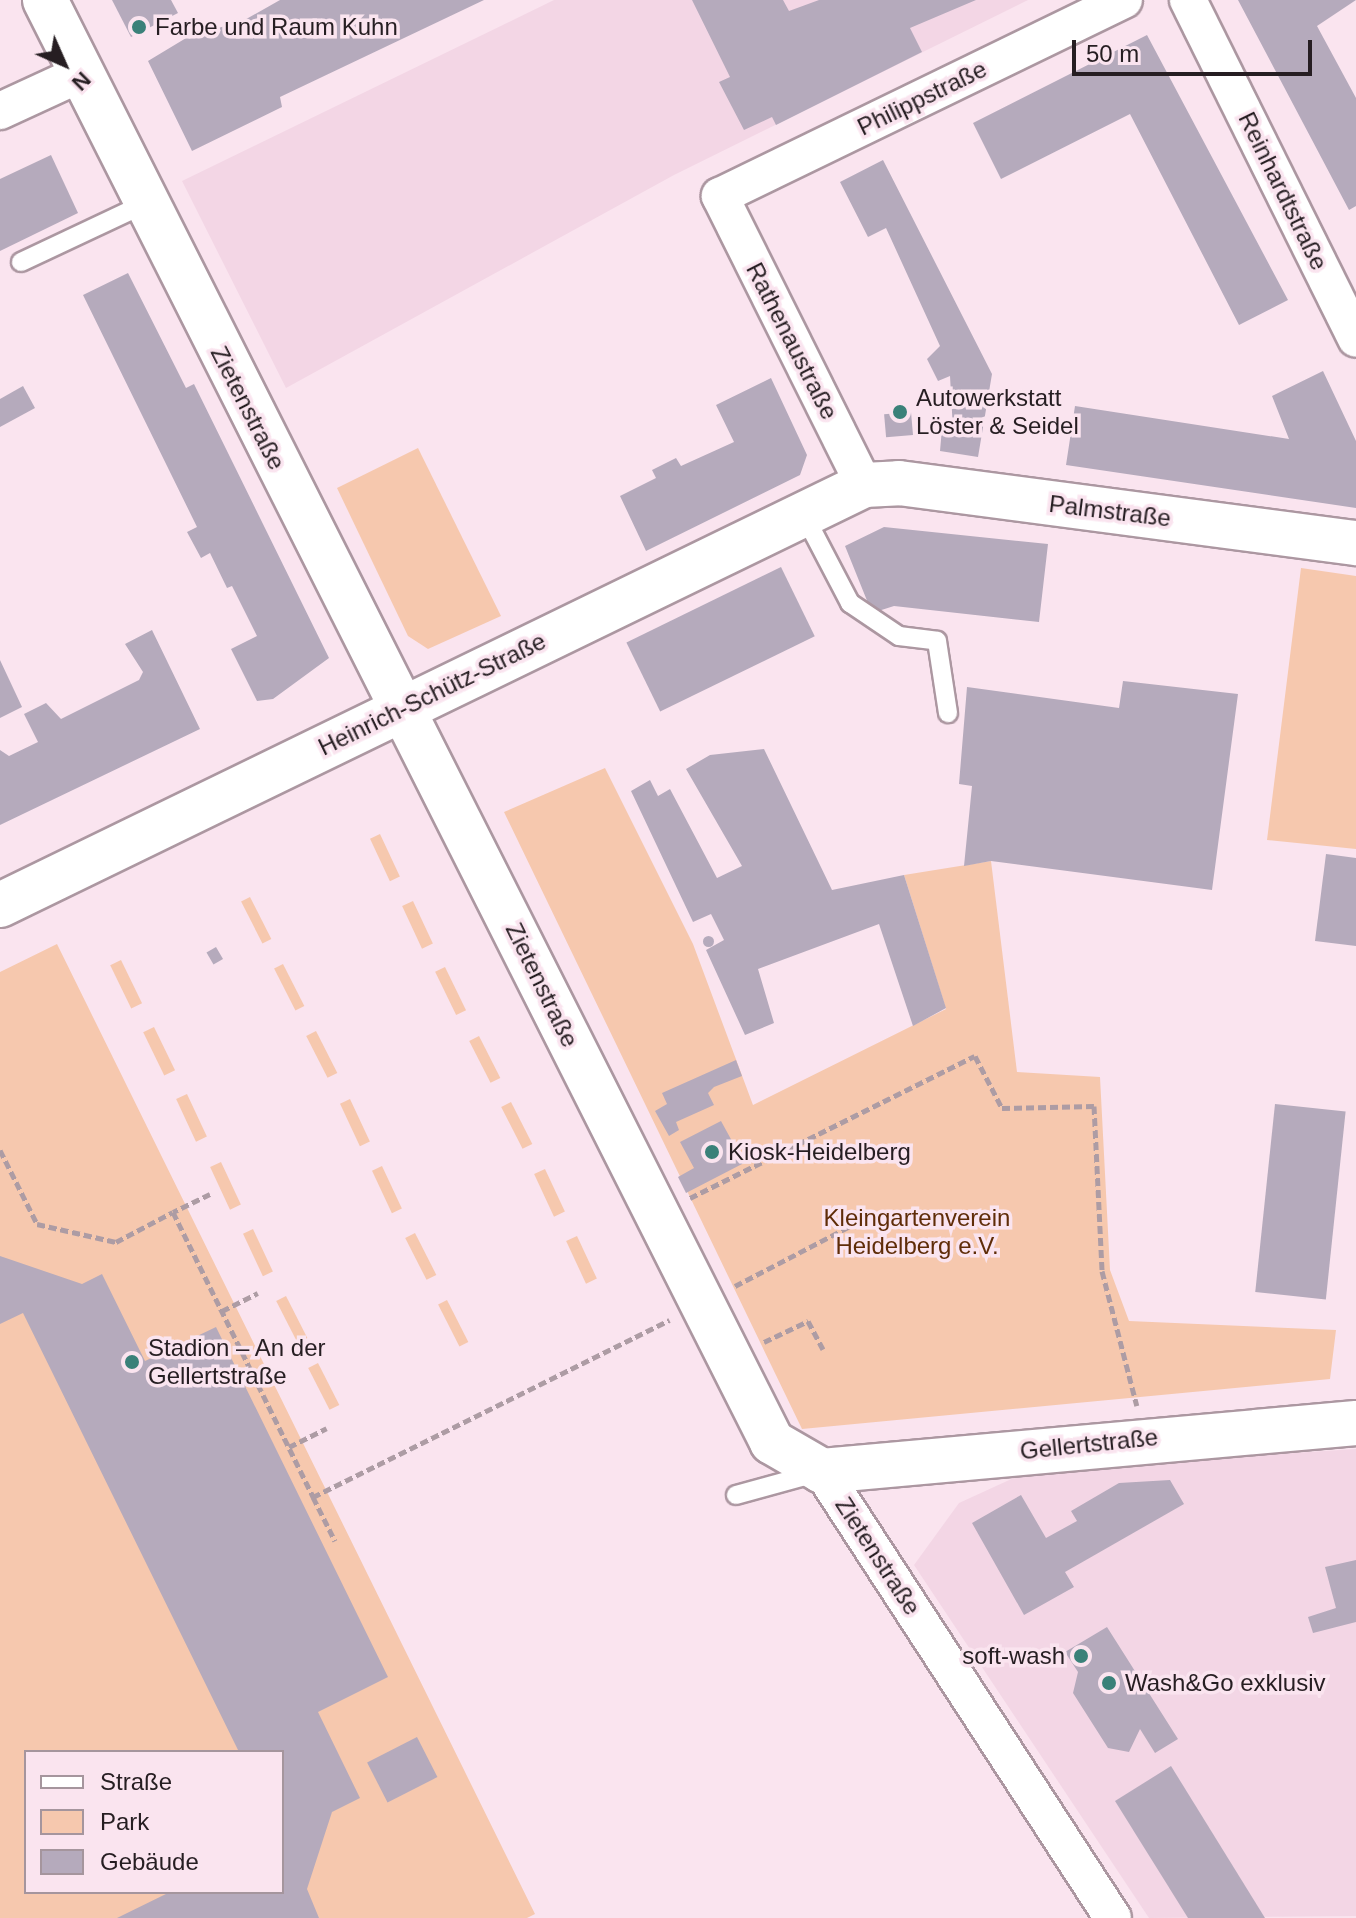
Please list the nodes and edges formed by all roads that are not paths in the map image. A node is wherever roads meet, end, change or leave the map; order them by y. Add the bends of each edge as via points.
1 (45, 0) edge
2 (1124, 0) edge
3 (1188, 0) edge
4 (80, 74) junction
5 (0, 111) edge
6 (720, 196) joint
7 (144, 204) junction
8 (21, 262) dead end
9 (1356, 339) edge
10 (864, 485) junction
11 (803, 513) junction
12 (1356, 543) edge
13 (406, 707) junction
14 (948, 713) dead end
15 (0, 905) edge
16 (1356, 1423) edge
17 (822, 1471) junction
18 (736, 1495) dead end
19 (1113, 1918) edge

1 - 4 street, Zietenstraße
2 - 6 street, Philippstraße
3 - 9 street, Reinhardtstraße
4 - 5 street
4 - 7 street, Zietenstraße
6 - 10 street, Rathenaustraße
7 - 8 lane
7 - 13 street, Zietenstraße
10 - 11 street, Heinrich-Schütz-Straße
10 - 12 street, Palmstraße via 899,483
11 - 13 street, Heinrich-Schütz-Straße
11 - 14 lane via 850,603 899,636 937,641
13 - 15 street, Heinrich-Schütz-Straße
13 - 17 street, Zietenstraße via 727,1361 772,1442
16 - 17 street, Gellertstraße via 1146,1437
17 - 18 lane
17 - 19 street, Zietenstraße

